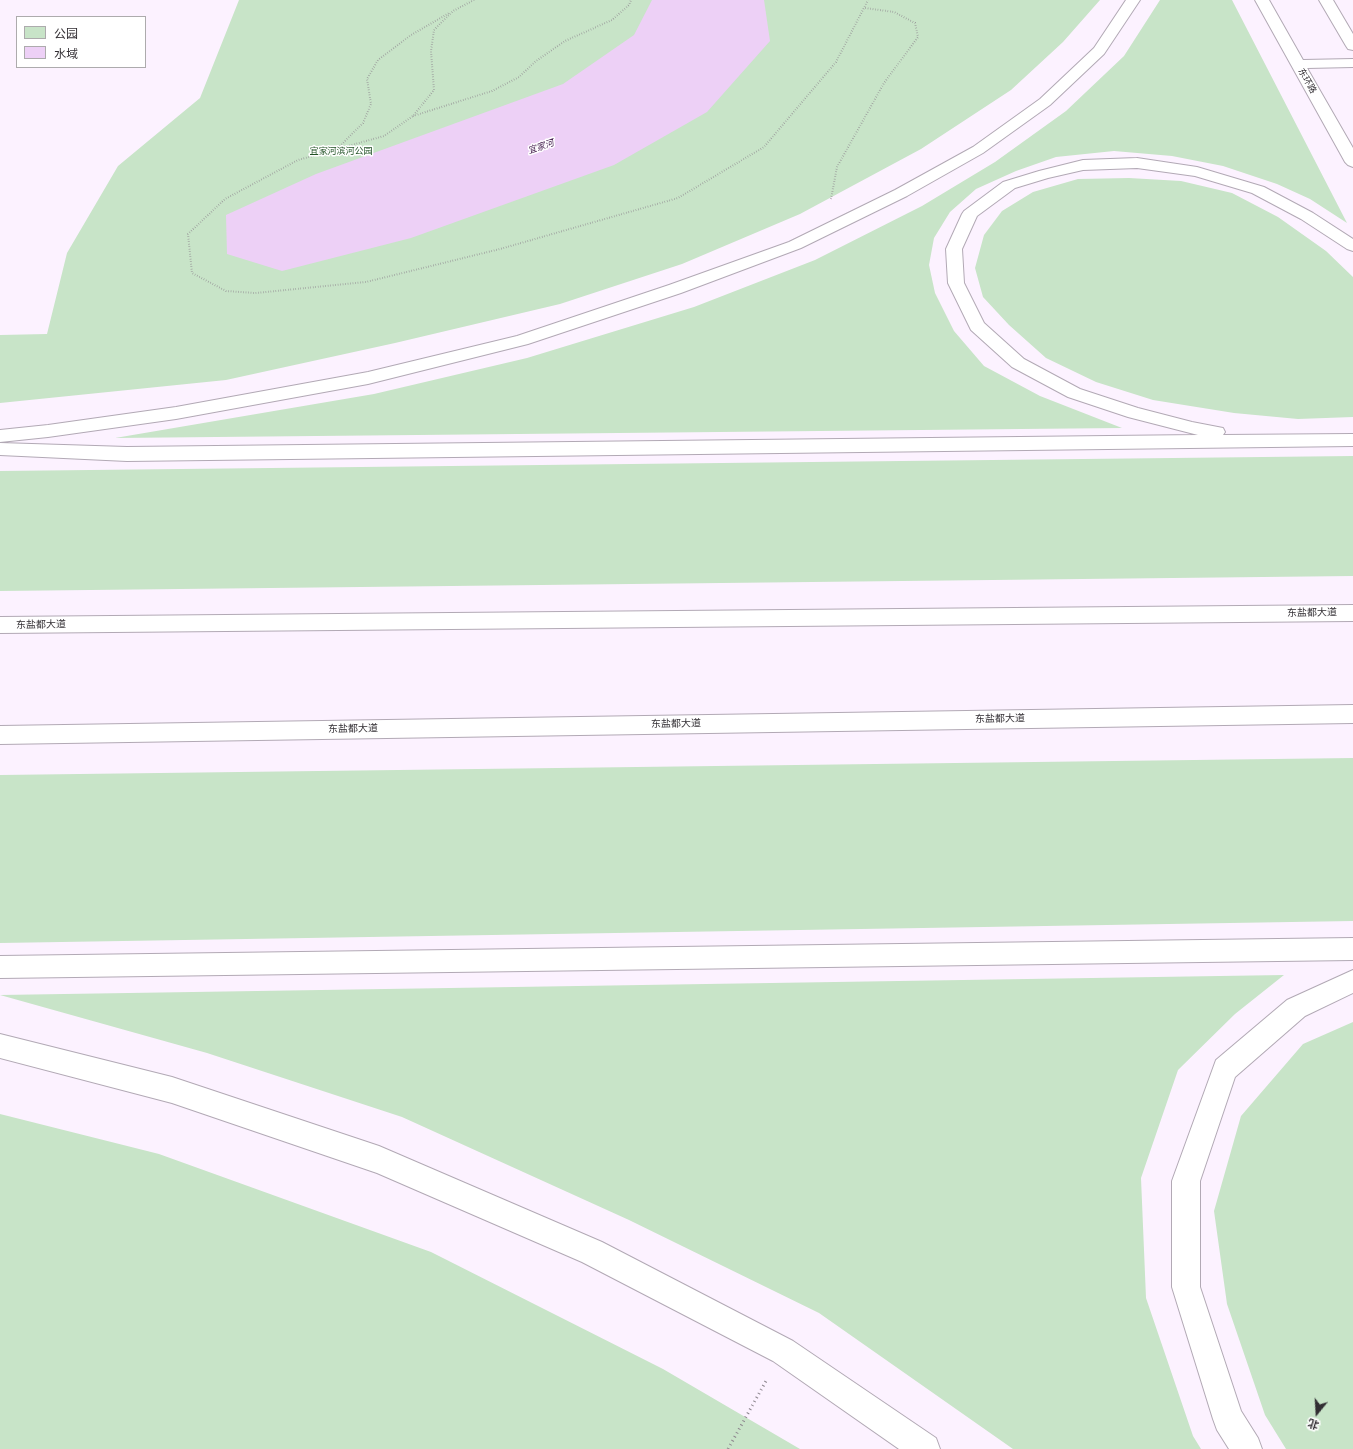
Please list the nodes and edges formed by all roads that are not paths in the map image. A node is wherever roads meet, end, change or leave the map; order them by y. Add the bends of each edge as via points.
1 (1133, 0) edge
2 (1262, 0) edge
3 (1326, 0) edge
4 (1353, 46) edge
5 (1353, 63) edge
6 (1298, 64) junction
7 (1353, 162) edge
8 (1353, 246) edge
9 (0, 436) edge
10 (1353, 440) edge
11 (1266, 441) junction
12 (0, 449) edge
13 (1353, 613) edge
14 (0, 625) edge
15 (1353, 714) edge
16 (0, 735) edge
17 (1353, 948) edge
18 (0, 967) edge
19 (1353, 981) edge
20 (0, 1046) edge
21 (925, 1449) edge
22 (1247, 1449) edge

1 - 9 highway via 1099,51 1045,102 978,150 900,193 795,245 675,289 515,342 368,378 169,414
2 - 6 highway, 东环路
3 - 4 highway
5 - 6 highway
6 - 7 highway, 东环路
8 - 11 highway via 1307,216 1258,190 1197,172 1137,164 1083,165 1008,185 970,214 954,249 956,283 977,326 1018,363 1074,393 1134,413 1192,428
10 - 11 highway
11 - 12 highway via 126,454
13 - 14 highway, 东盐都大道
15 - 16 highway, 东盐都大道
17 - 18 highway
19 - 22 highway via 1296,1008 1225,1069 1186,1181 1186,1287 1228,1419
20 - 21 highway via 172,1090 379,1160 592,1252 783,1351

